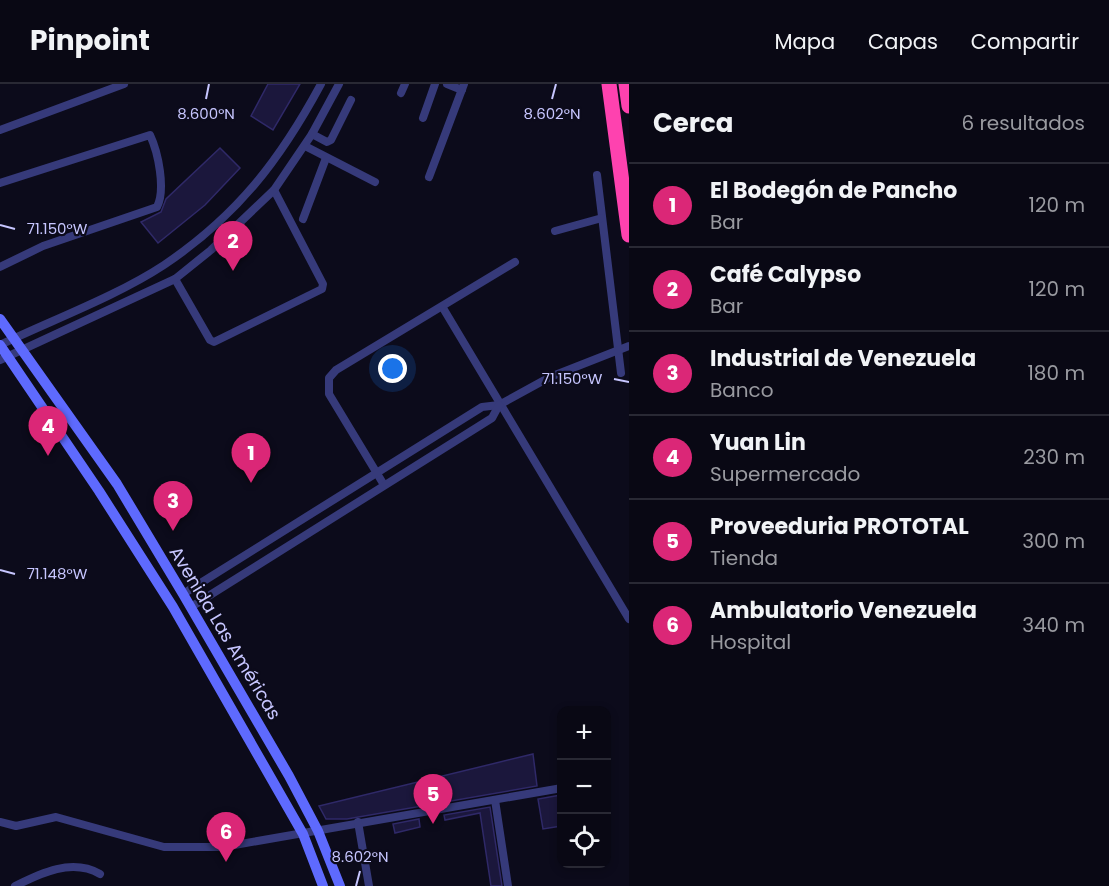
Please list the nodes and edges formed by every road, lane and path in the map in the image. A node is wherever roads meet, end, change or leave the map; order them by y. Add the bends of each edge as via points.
1 (93, 84) edge
2 (124, 84) edge
3 (321, 84) edge
4 (339, 84) edge
5 (405, 84) edge
6 (435, 84) edge
7 (447, 84) edge
8 (609, 84) edge
9 (626, 84) edge
10 (463, 87) edge
11 (401, 93) dead end
12 (97, 94) junction
13 (351, 100) dead end
14 (629, 101) edge
15 (629, 106) edge
16 (423, 118) dead end
17 (0, 130) edge
18 (312, 134) junction
19 (305, 146) junction
20 (326, 158) junction
21 (597, 176) dead end
22 (429, 177) dead end
23 (375, 182) dead end
24 (0, 183) edge
25 (274, 190) junction
26 (602, 218) junction
27 (303, 219) dead end
28 (555, 231) dead end
29 (629, 235) edge
30 (515, 262) dead end
31 (0, 267) edge
32 (175, 279) junction
33 (443, 308) junction
34 (0, 319) edge
35 (15, 338) junction
36 (0, 345) edge
37 (629, 346) edge
38 (23, 350) junction
39 (617, 352) junction
40 (4, 358) edge
41 (621, 373) dead end
42 (499, 405) junction
43 (376, 472) junction
44 (384, 485) junction
45 (183, 594) junction
46 (190, 607) junction
47 (629, 619) edge
48 (557, 789) edge
49 (495, 801) junction
50 (0, 822) edge
51 (358, 822) junction
52 (318, 831) junction
53 (303, 834) junction
54 (100, 874) dead end
55 (15, 886) edge
56 (323, 886) edge
57 (340, 886) edge
58 (369, 886) edge
59 (508, 886) edge

1 - 12 street
2 - 12 street
3 - 35 street via 266,173 200,238 163,266
4 - 18 street
5 - 11 street
6 - 16 street
7 - 10 street
8 - 29 highway
9 - 14 highway
10 - 22 street
12 - 17 street
13 - 18 street via 331,140 327,142
14 - 15 highway
18 - 19 street
19 - 20 street
19 - 25 street
20 - 23 street
20 - 27 street
21 - 26 street
24 - 31 street via 150,135 159,169 160,193 157,207 43,246
25 - 32 street
25 - 32 street via 323,284 322,289 214,342
26 - 28 street
26 - 39 street
30 - 33 street
32 - 38 street
33 - 42 street
33 - 43 street via 336,370 329,378 329,394
34 - 35 street, Avenida Las Américas
35 - 36 street
35 - 38 street, Avenida Las Américas
36 - 40 street, Avenida Las Américas
37 - 39 street
38 - 40 street
38 - 45 street, Avenida Las Américas via 117,484
39 - 41 street
39 - 42 street via 550,377
40 - 53 street, Avenida Las Américas via 99,491 173,607
42 - 43 street via 482,407
42 - 44 street via 492,418
42 - 47 street
43 - 44 street
43 - 45 street
44 - 46 street
45 - 46 street, Avenida Las Américas
46 - 52 street, Avenida Las Américas
48 - 49 street
49 - 51 street
49 - 59 street
50 - 53 street via 16,826 56,816 164,847 223,847
51 - 52 street
51 - 58 street
52 - 53 street
52 - 57 street, Avenida Las Américas
53 - 56 street, Avenida Las Américas
54 - 55 street via 81,866 66,867

